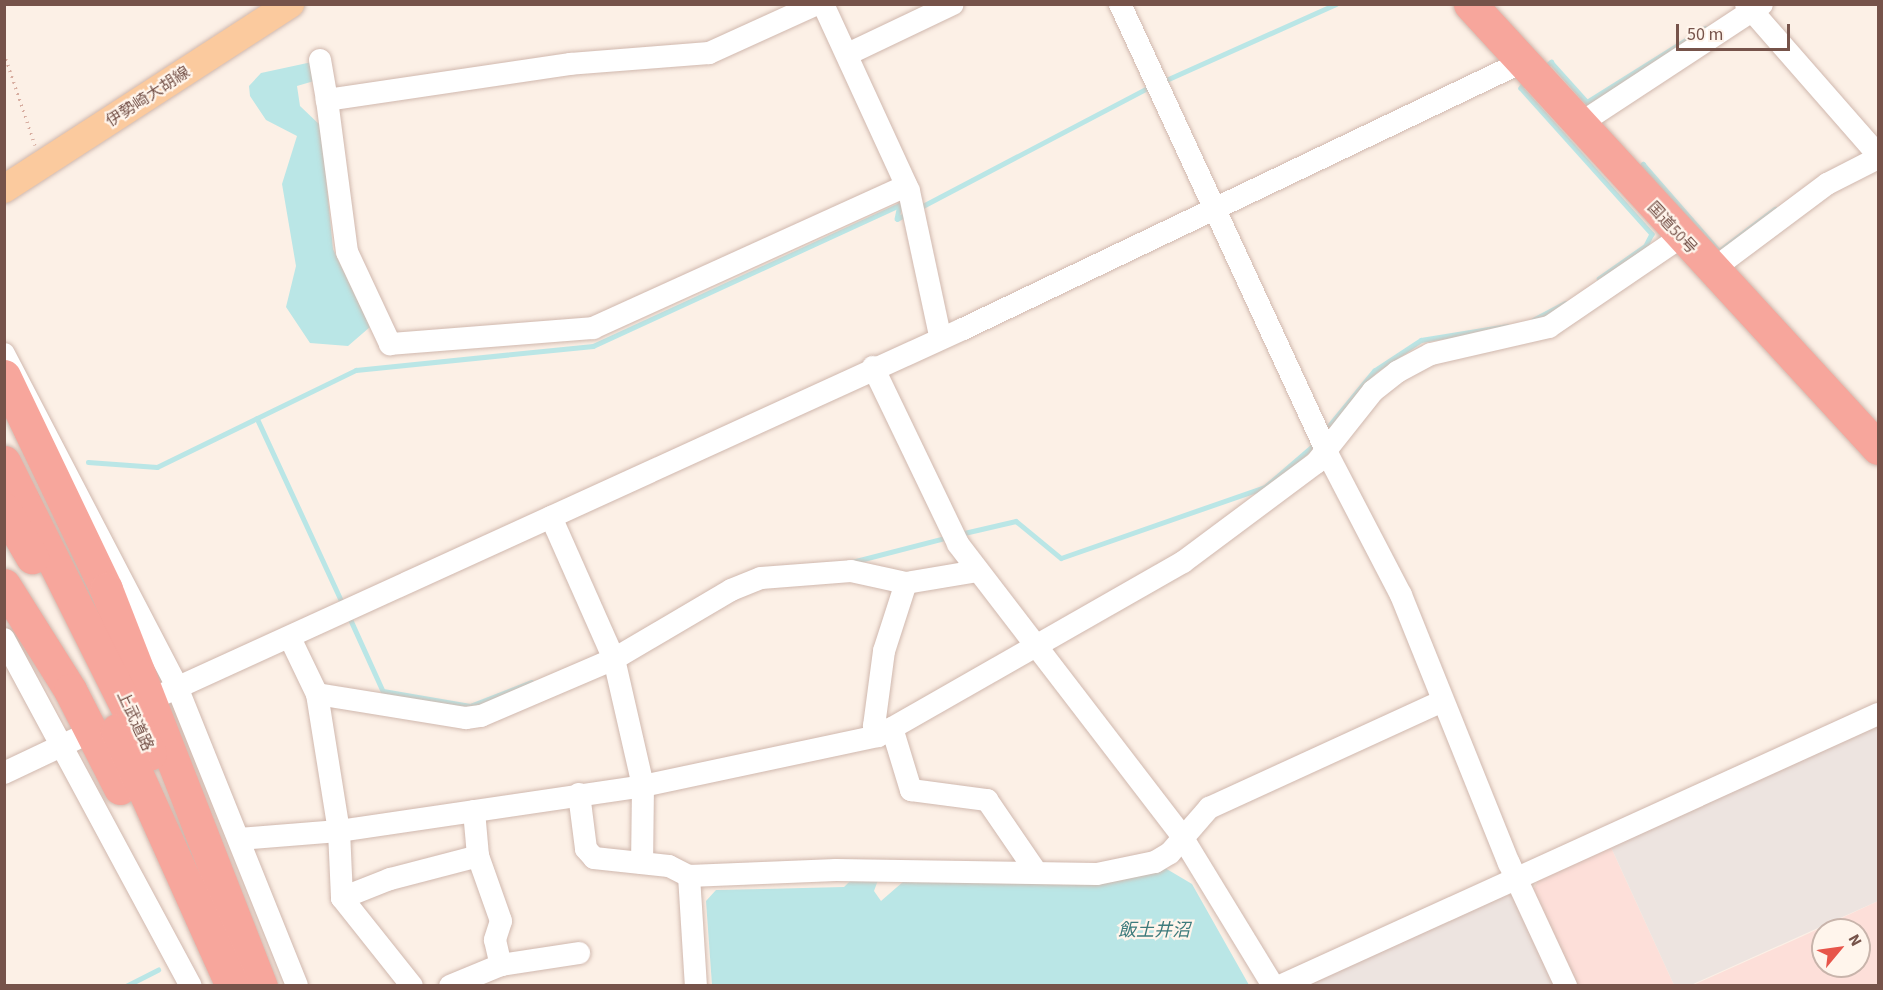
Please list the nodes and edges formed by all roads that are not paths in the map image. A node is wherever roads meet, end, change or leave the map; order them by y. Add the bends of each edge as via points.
1 (290, 4) edge
2 (817, 4) edge
3 (824, 4) edge
4 (953, 4) edge
5 (1120, 4) edge
6 (1470, 4) edge
7 (1753, 7) edge
8 (848, 54) junction
9 (320, 60) dead end
10 (1522, 62) junction
11 (327, 100) junction
12 (1578, 125) junction
13 (1878, 157) edge
14 (906, 186) junction
15 (4, 189) edge
16 (1215, 211) junction
17 (1681, 237) junction
18 (1712, 270) junction
19 (940, 335) junction
20 (873, 367) junction
21 (10, 374) edge
22 (1878, 448) edge
23 (1327, 453) junction
24 (4, 462) edge
25 (4, 508) edge
26 (551, 517) junction
27 (978, 571) junction
28 (906, 582) junction
29 (4, 585) edge
30 (290, 638) junction
31 (4, 639) edge
32 (1038, 646) junction
33 (614, 659) junction
34 (169, 691) junction
35 (317, 694) junction
36 (1441, 702) junction
37 (1878, 714) edge
38 (885, 732) junction
39 (70, 741) junction
40 (4, 773) edge
41 (643, 786) junction
42 (579, 794) junction
43 (474, 811) junction
44 (339, 831) junction
45 (1181, 835) junction
46 (239, 839) junction
47 (478, 856) junction
48 (642, 863) junction
49 (1037, 873) junction
50 (689, 876) junction
51 (1519, 878) junction
52 (342, 898) junction
53 (579, 953) dead end
54 (501, 965) junction
55 (226, 972) edge
56 (191, 986) edge
57 (255, 986) edge
58 (261, 986) edge
59 (297, 986) edge
60 (412, 986) edge
61 (450, 986) edge
62 (696, 986) edge
63 (1273, 986) edge
64 (1280, 986) edge
65 (1566, 986) edge

1 - 15 main road, 伊勢崎大胡線
2 - 11 street via 709,53 570,64
3 - 8 street
4 - 8 street
5 - 16 street
6 - 10 highway, 国道50号
7 - 12 street
7 - 13 street
8 - 14 street
9 - 11 street
10 - 12 highway, 国道50号
10 - 16 street
11 - 14 street via 347,252 396,346 592,328
12 - 17 highway, 国道50号
13 - 18 street via 1827,184
14 - 19 street
16 - 19 street
16 - 23 street
17 - 18 highway, 国道50号
17 - 23 street via 1549,327 1453,348 1409,365 1373,391
18 - 22 highway, 国道50号
19 - 20 street
20 - 26 street
20 - 27 street via 950,529
21 - 34 street
21 - 58 highway via 106,589
23 - 32 street via 1183,562
23 - 36 street via 1401,595
24 - 57 highway, 上武道路 via 101,646
25 - 55 highway, 上武道路 via 82,653
26 - 30 street
26 - 33 street
27 - 28 street
27 - 32 street
28 - 33 street via 851,571 761,578 731,590
28 - 38 street via 884,651 874,726
29 - 55 highway via 70,690 175,894
30 - 34 street
30 - 35 street
31 - 39 street
32 - 38 street
32 - 45 street
33 - 35 street via 466,718
33 - 41 street
34 - 46 street
35 - 44 street
36 - 45 street via 1209,808
36 - 51 street
37 - 51 street
38 - 41 street
38 - 49 street via 911,790 987,800
39 - 40 street
39 - 56 street
41 - 42 street
41 - 48 street
42 - 43 street
42 - 48 street via 586,849 594,858
43 - 44 street
43 - 47 street
44 - 46 street
44 - 52 street
45 - 49 street via 1170,853 1134,869
45 - 63 street
46 - 59 street
47 - 52 street via 390,879
47 - 54 street via 501,921 495,940
48 - 50 street
49 - 50 street via 836,870
50 - 62 street
51 - 64 street
51 - 65 street
52 - 60 street
53 - 54 street
54 - 61 street

